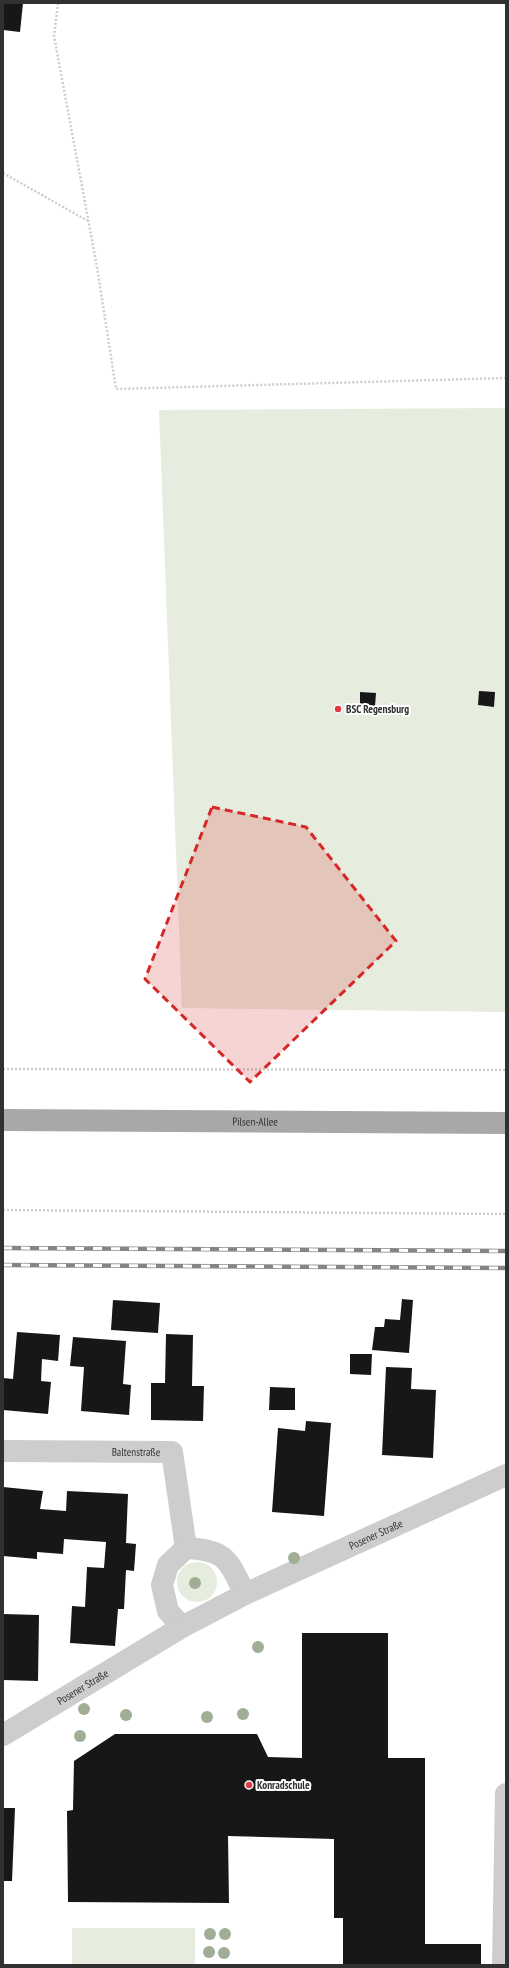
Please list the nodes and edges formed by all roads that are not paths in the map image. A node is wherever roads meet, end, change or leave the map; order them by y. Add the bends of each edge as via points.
1 (3, 1120) edge
2 (506, 1123) edge
3 (3, 1451) edge
4 (506, 1474) edge
5 (186, 1548) junction
6 (245, 1594) junction
7 (182, 1627) junction
8 (3, 1735) edge
9 (506, 1794) edge
10 (504, 1957) edge

1 - 2 main road, Pilsen-Allee
3 - 5 street, Baltenstraße via 172,1452
4 - 6 street, Posener Straße
5 - 6 street via 207,1549 227,1559
5 - 7 street via 168,1565 162,1585 168,1611
6 - 7 street, Posener Straße
7 - 8 street, Posener Straße
9 - 10 street

